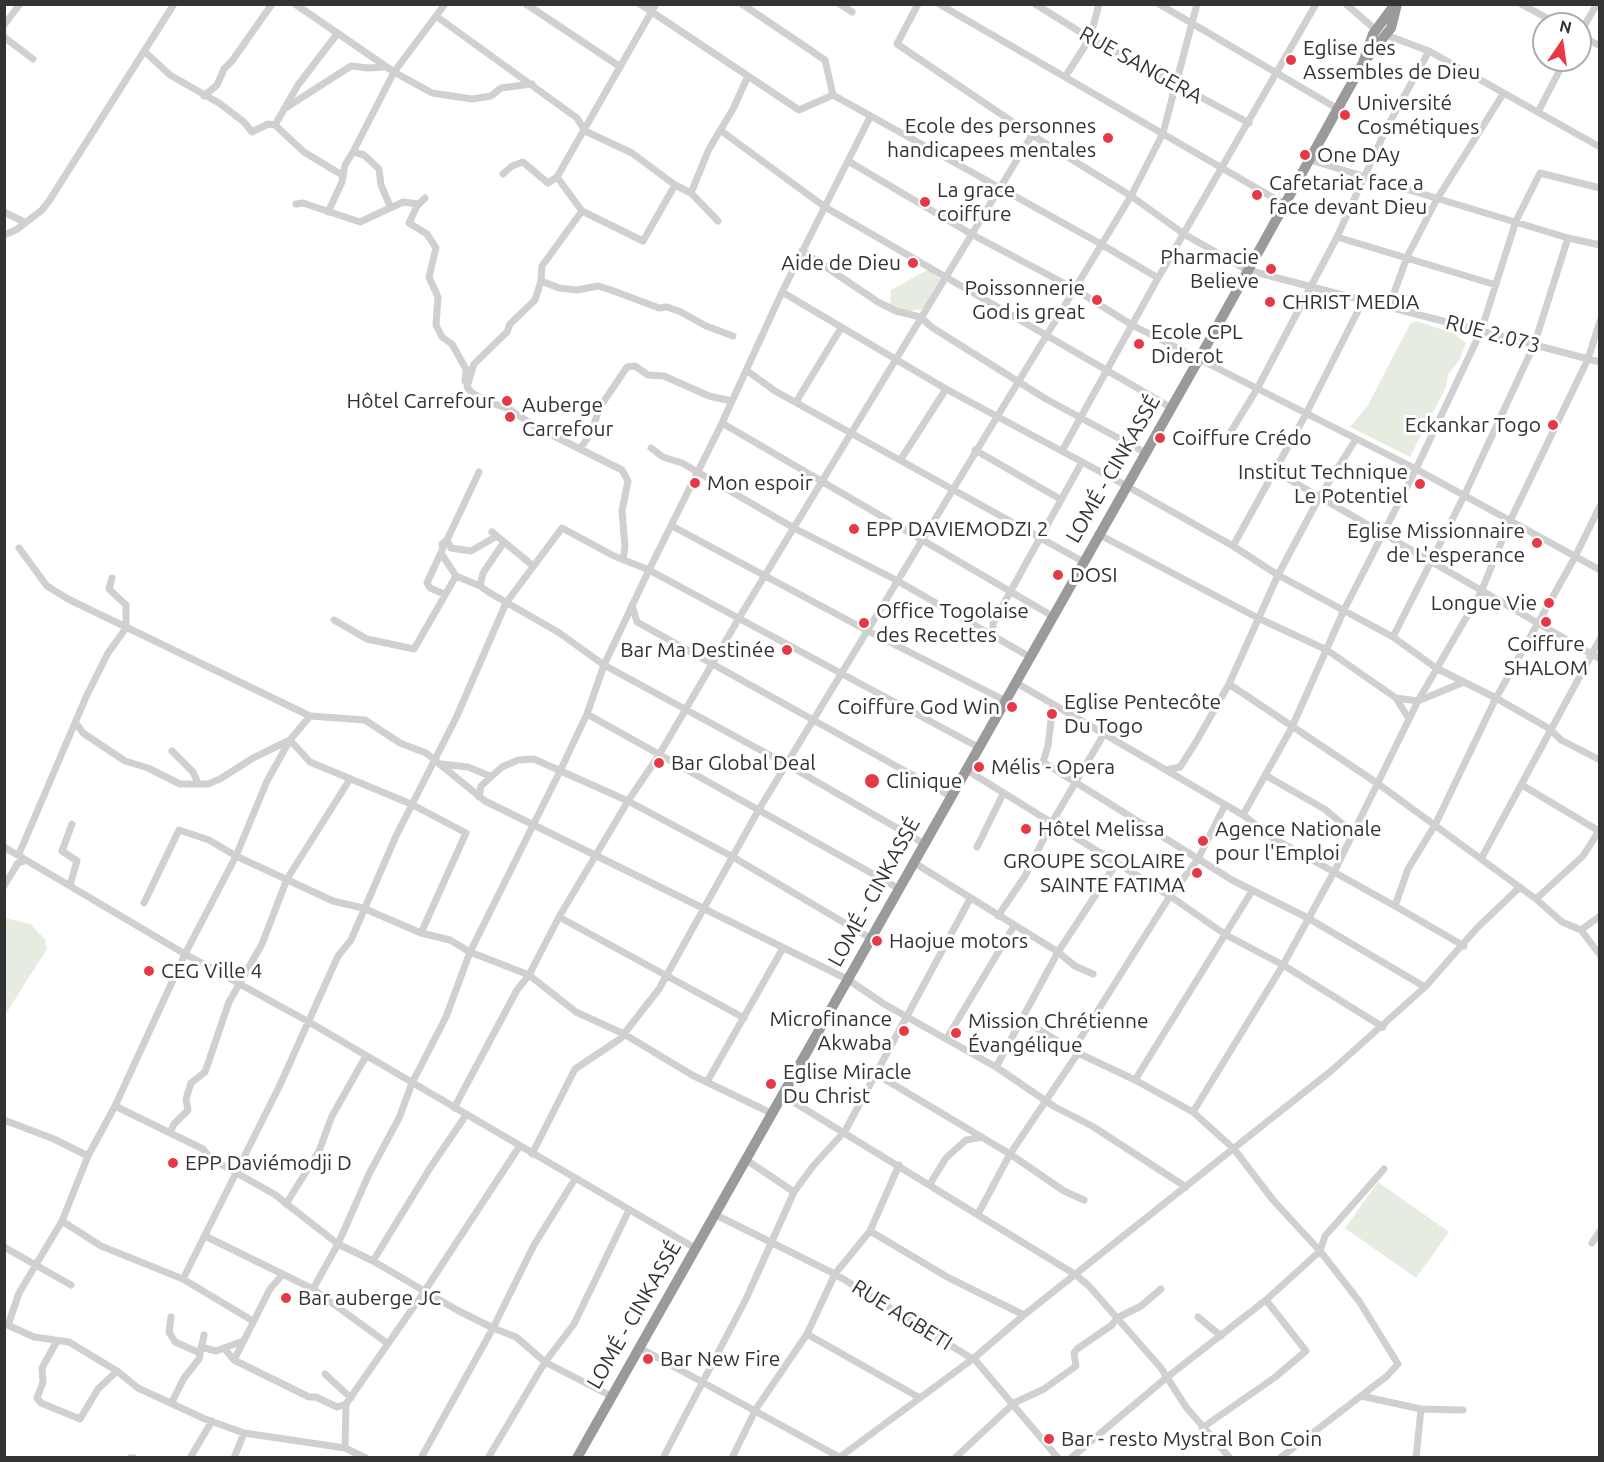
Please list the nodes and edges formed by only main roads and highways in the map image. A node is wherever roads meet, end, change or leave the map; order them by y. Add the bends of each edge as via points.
1 (1396, 4) edge
2 (1363, 63) junction
3 (580, 1457) edge

1 - 2 highway, LOMÉ - CINKASSÉ via 1376,30
1 - 2 highway, LOMÉ - CINKASSÉ via 1391,34
2 - 3 highway, LOMÉ - CINKASSÉ

